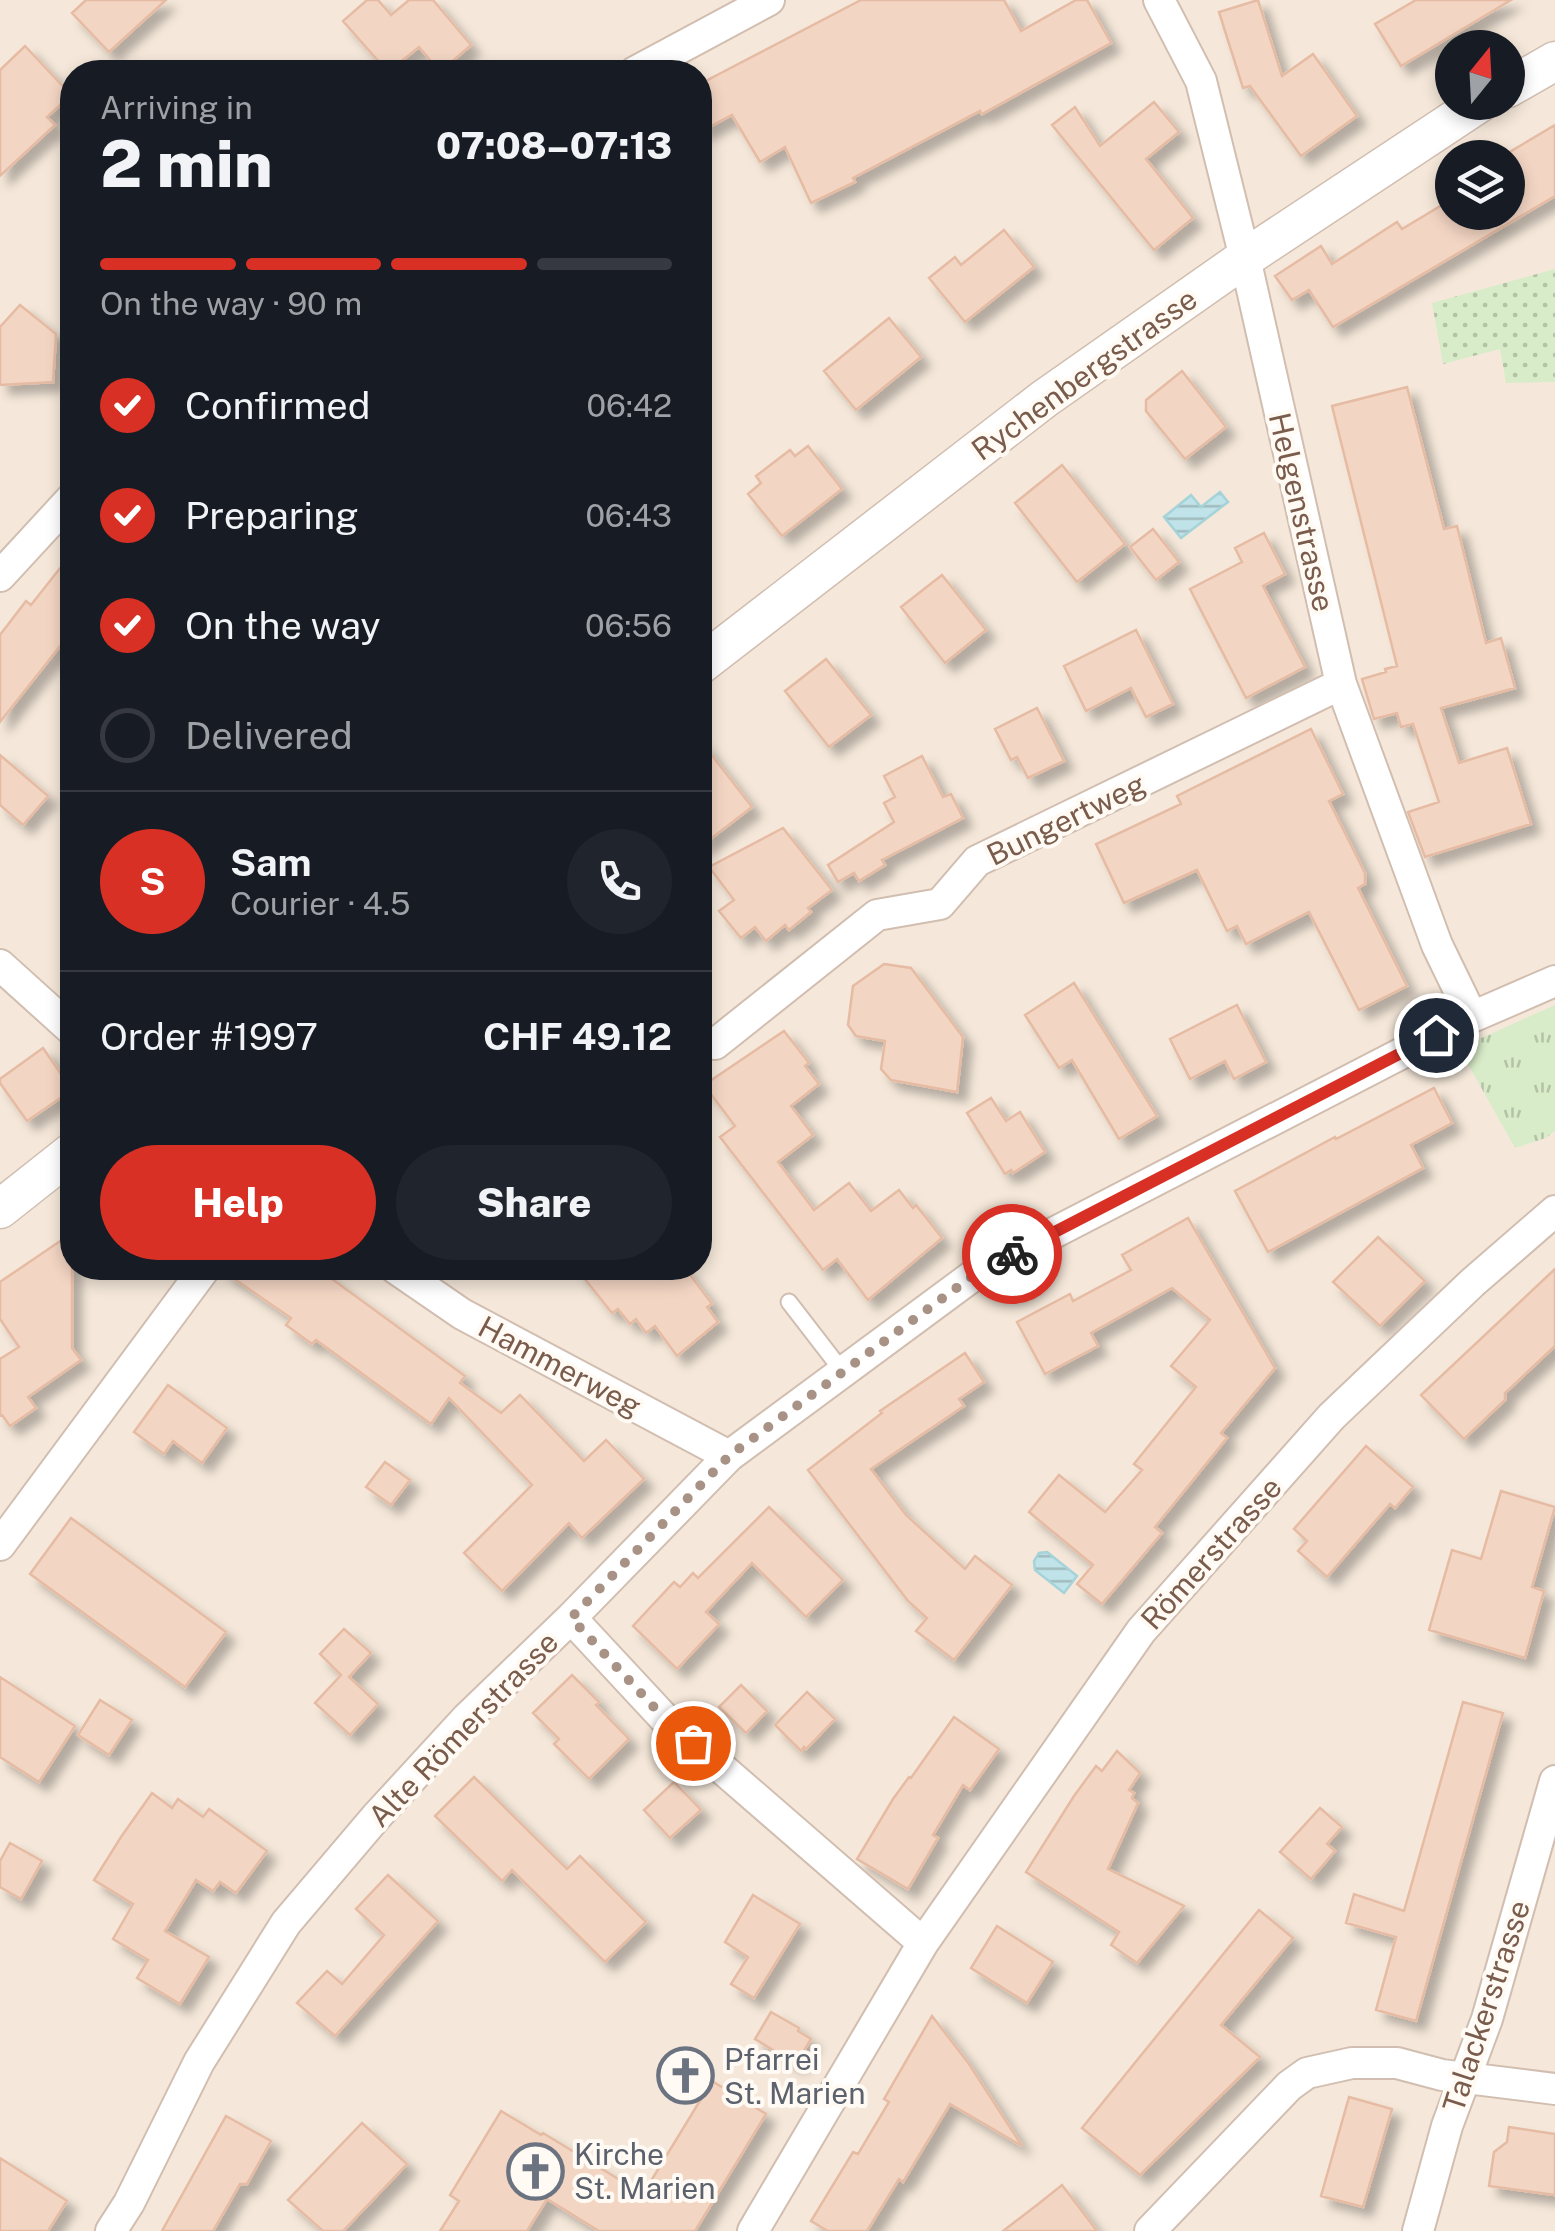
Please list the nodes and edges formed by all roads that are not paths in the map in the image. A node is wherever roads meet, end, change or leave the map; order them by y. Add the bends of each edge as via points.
1 (770, 0) edge
2 (1159, 0) edge
3 (657, 60) edge
4 (1555, 60) edge
5 (1525, 78) edge
6 (1454, 120) edge
7 (1245, 258) junction
8 (60, 511) edge
9 (0, 576) edge
10 (712, 656) edge
11 (1341, 684) junction
12 (0, 965) edge
13 (1555, 980) edge
14 (1472, 1017) junction
15 (60, 1019) edge
16 (715, 1044) dead end
17 (60, 1162) edge
18 (0, 1209) edge
19 (1555, 1211) edge
20 (196, 1280) edge
21 (413, 1280) edge
22 (789, 1302) dead end
23 (842, 1372) junction
24 (729, 1456) junction
25 (0, 1545) edge
26 (571, 1618) junction
27 (1555, 1781) edge
28 (923, 1943) junction
29 (1465, 2078) junction
30 (1555, 2089) edge
31 (111, 2231) edge
32 (753, 2231) edge
33 (1150, 2231) edge
34 (1418, 2231) edge

1 - 3 street
2 - 7 street, Helgenstrasse via 1200,81
4 - 5 street
6 - 7 street, Rychenbergstrasse
7 - 10 street, Rychenbergstrasse via 1044,399
7 - 11 street, Helgenstrasse
8 - 9 street
11 - 14 street, Helgenstrasse via 1436,945
11 - 16 street, Bungertweg via 978,861 940,904 877,915
12 - 15 street
13 - 14 street, Alte Römerstrasse
14 - 23 street, Alte Römerstrasse via 978,1272
17 - 18 street
19 - 28 street, Römerstrasse via 1332,1416 1141,1631
20 - 25 street
21 - 24 street, Hammerweg via 462,1314
22 - 23 lane
23 - 24 street, Alte Römerstrasse
24 - 26 street, Alte Römerstrasse
26 - 28 street via 665,1719
26 - 31 street, Alte Römerstrasse via 467,1718 286,1923 199,2062
27 - 29 street, Talackerstrasse
28 - 32 street, Römerstrasse
29 - 30 street
29 - 33 street via 1397,2062 1307,2073
29 - 34 street, Talackerstrasse

